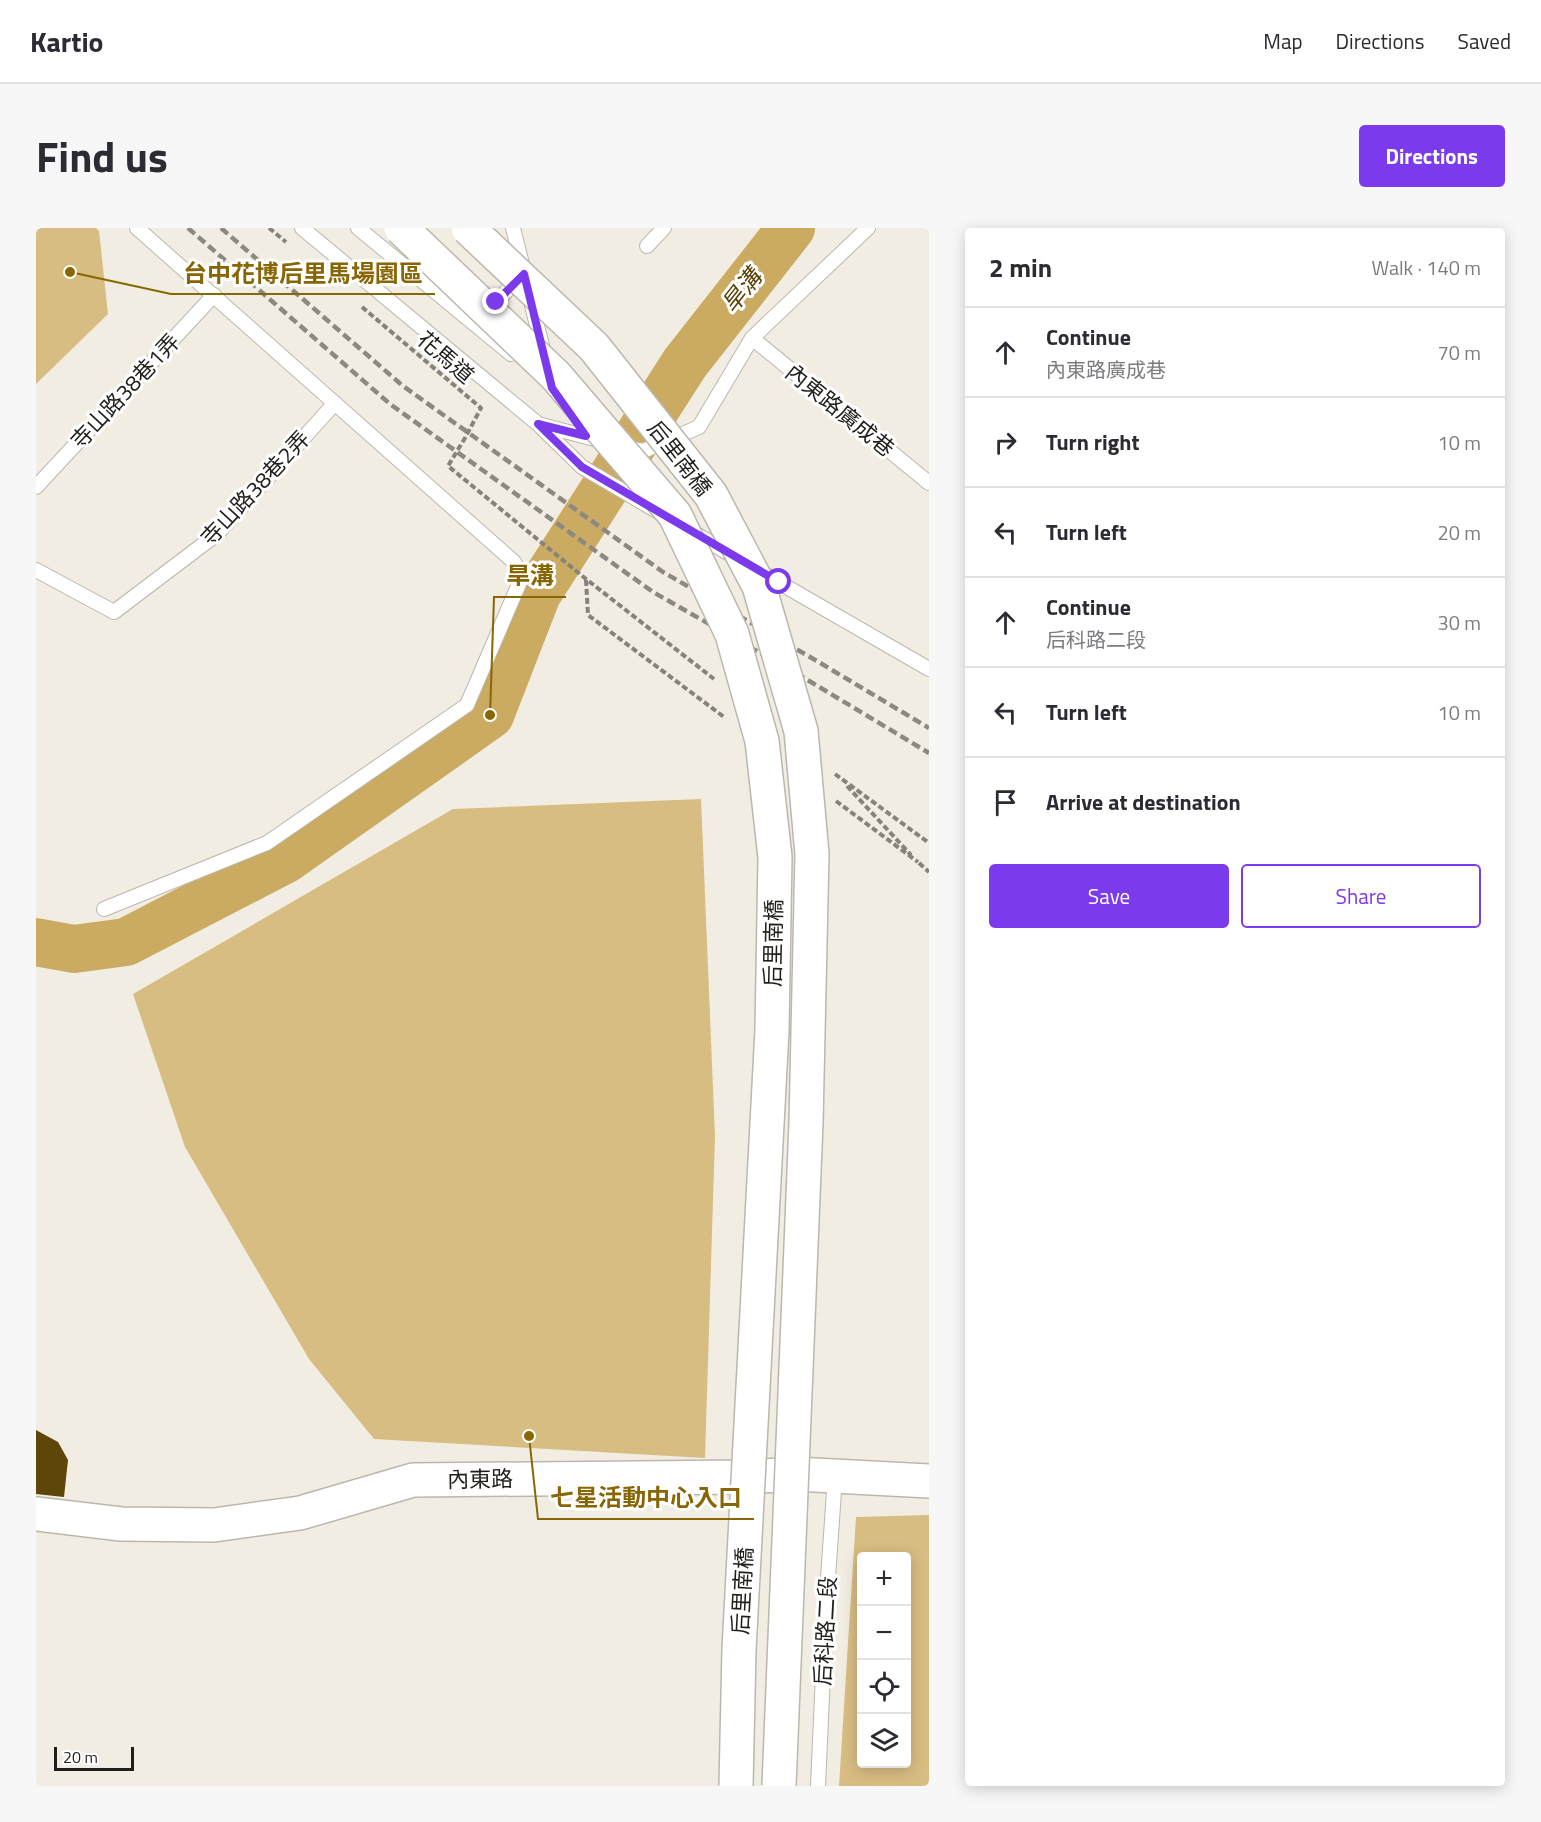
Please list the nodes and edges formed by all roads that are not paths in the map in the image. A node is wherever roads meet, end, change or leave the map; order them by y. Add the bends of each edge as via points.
1 (137, 228) edge
2 (302, 228) edge
3 (358, 228) edge
4 (401, 228) edge
5 (468, 228) edge
6 (513, 228) edge
7 (664, 228) edge
8 (868, 228) edge
9 (647, 246) dead end
10 (524, 274) junction
11 (214, 295) junction
12 (447, 301) junction
13 (752, 338) junction
14 (552, 388) junction
15 (335, 402) junction
16 (538, 424) junction
17 (586, 436) junction
18 (929, 483) edge
19 (36, 487) edge
20 (36, 570) edge
21 (929, 669) edge
22 (104, 909) dead end
23 (835, 1476) junction
24 (743, 1477) junction
25 (929, 1481) edge
26 (36, 1514) edge
27 (724, 1726) dead end
28 (736, 1786) edge
29 (779, 1786) edge
30 (818, 1786) edge

1 - 11 lane
2 - 16 lane
3 - 12 lane
4 - 28 street, 后里南橋, bridge via 556,376 675,514 732,634 762,741 775,857 772,1030 739,1650
5 - 29 street, 后里南橋, bridge via 594,347 711,495 759,586 801,731 813,854
6 - 10 lane
7 - 9 lane
8 - 13 lane
10 - 12 lane via 496,302
10 - 14 lane
11 - 15 lane
11 - 19 lane, 寺山路38巷1弄
12 - 14 lane
13 - 17 lane, bridge via 699,427 643,451
13 - 18 lane, 內東路廣成巷
14 - 17 lane
15 - 20 lane, 寺山路38巷2弄 via 217,534 114,612
15 - 22 lane via 514,562 522,577 467,705 267,843
16 - 17 lane
16 - 21 lane via 582,467
23 - 24 street, 內東路
23 - 25 street, 內東路
23 - 30 lane, 后科路二段
24 - 26 street, 內東路 via 413,1480 300,1513 214,1525 122,1524
24 - 27 lane

